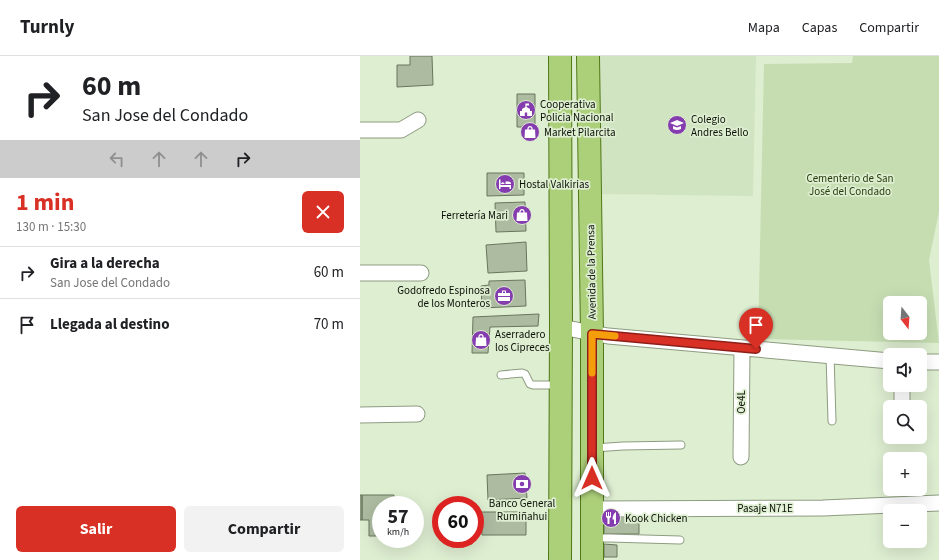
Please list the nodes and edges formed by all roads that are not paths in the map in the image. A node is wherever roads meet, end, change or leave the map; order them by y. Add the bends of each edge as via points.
1 (560, 56) edge
2 (588, 56) edge
3 (418, 120) dead end
4 (360, 130) edge
5 (360, 273) edge
6 (421, 273) dead end
7 (561, 327) junction
8 (592, 334) junction
9 (742, 348) junction
10 (830, 355) junction
11 (883, 360) edge
12 (927, 362) edge
13 (939, 362) edge
14 (501, 375) dead end
15 (561, 385) junction
16 (416, 414) dead end
17 (360, 415) edge
18 (832, 421) dead end
19 (681, 445) dead end
20 (592, 448) junction
21 (741, 457) dead end
22 (939, 503) edge
23 (592, 508) junction
24 (592, 538) junction
25 (680, 540) dead end
26 (560, 560) edge
27 (592, 560) edge

1 - 7 main road
2 - 8 main road, Avenida de la Prensa
3 - 4 street via 401,130
5 - 6 street
7 - 8 street
7 - 15 main road
8 - 9 street
8 - 20 main road, Avenida de la Prensa
9 - 10 street
9 - 21 street, Oe4L
10 - 11 street
10 - 18 lane
12 - 13 street
14 - 15 lane via 522,373 533,385
15 - 26 main road
16 - 17 street
19 - 20 lane
20 - 23 main road, Avenida de la Prensa
22 - 23 street, Pasaje N71E via 823,508
23 - 24 main road, Avenida de la Prensa
24 - 25 lane
24 - 27 main road, Avenida de la Prensa

